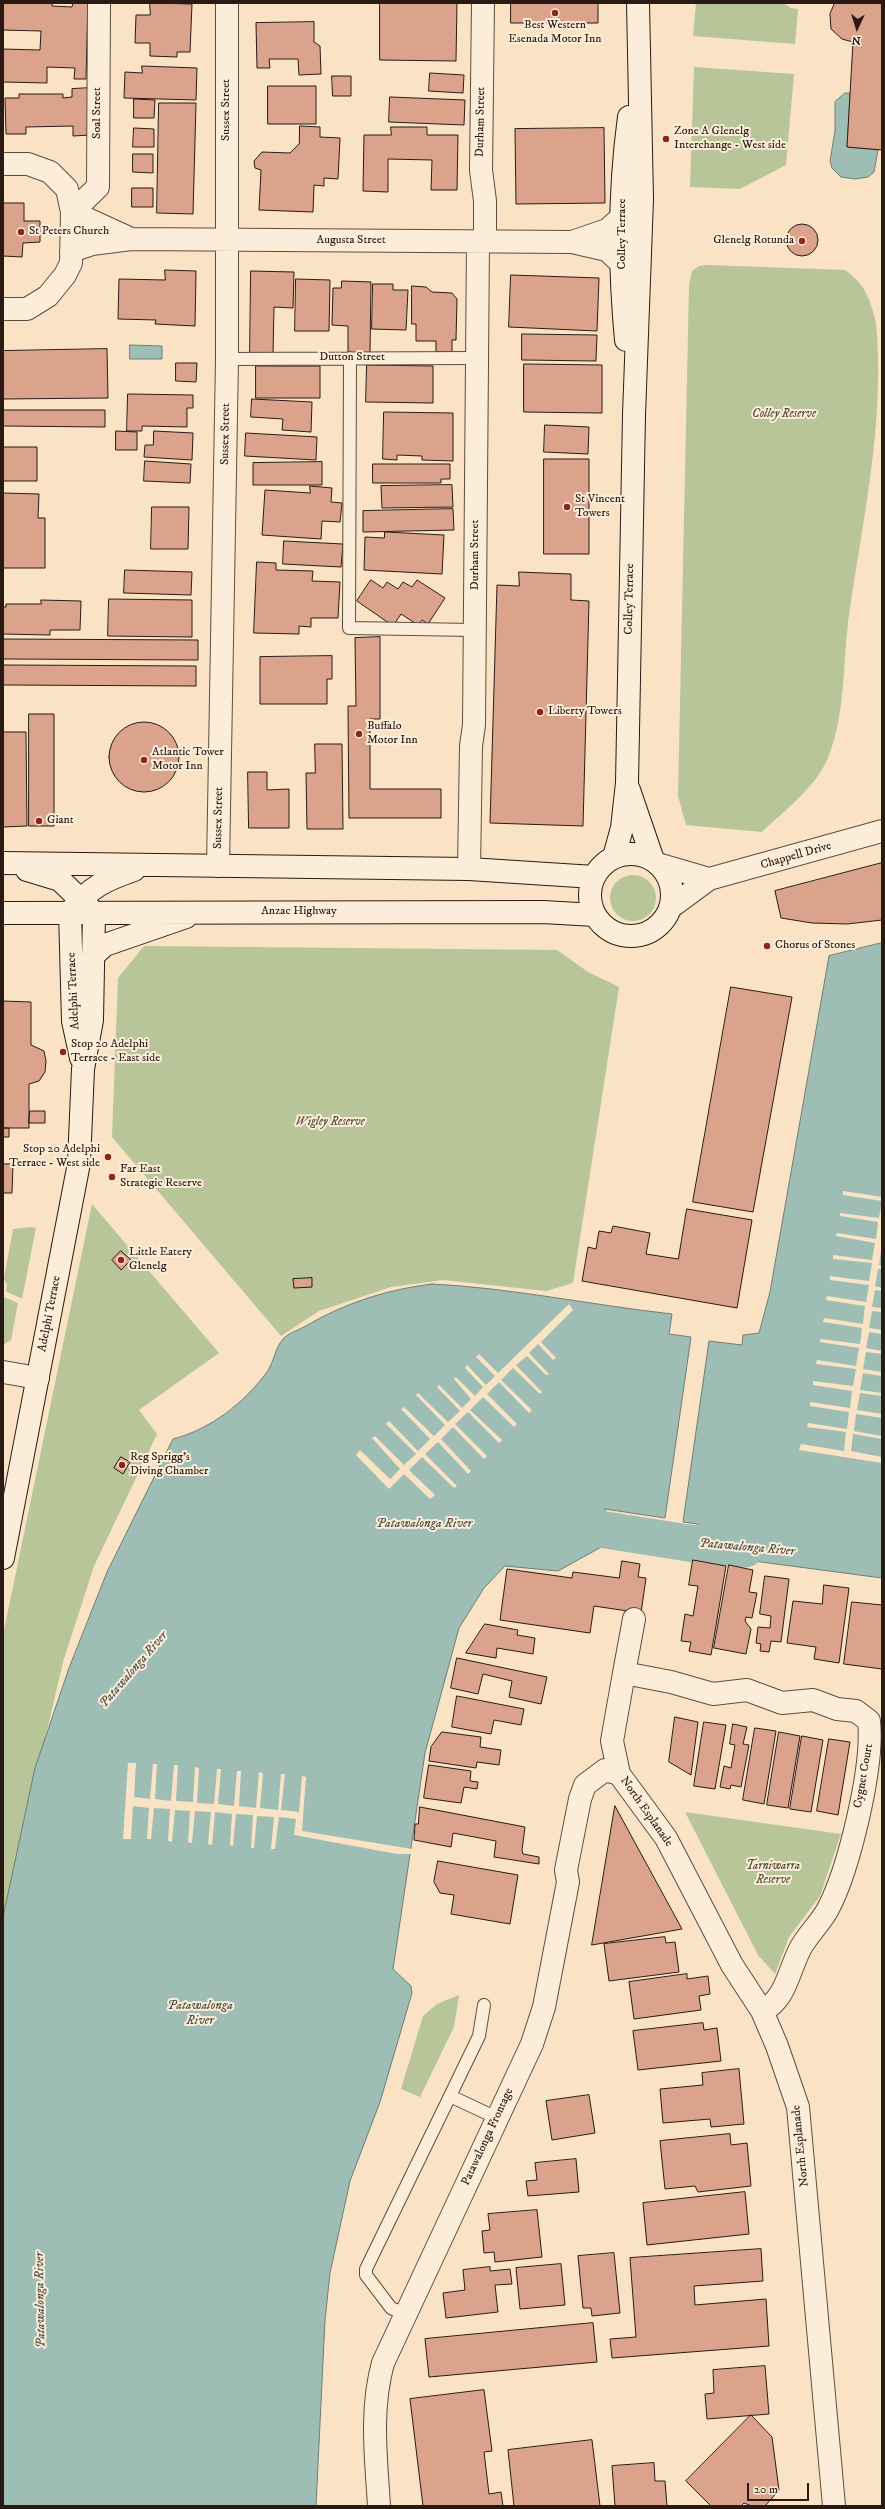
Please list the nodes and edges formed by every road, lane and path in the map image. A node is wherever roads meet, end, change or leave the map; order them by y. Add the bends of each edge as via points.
1 (98, 3) edge
2 (227, 3) edge
3 (482, 3) edge
4 (638, 3) edge
5 (638, 53) junction
6 (3, 164) edge
7 (72, 212) junction
8 (623, 216) junction
9 (131, 239) junction
10 (227, 240) junction
11 (481, 241) junction
12 (572, 242) junction
13 (71, 251) junction
14 (623, 265) junction
15 (3, 309) edge
16 (350, 358) junction
17 (476, 358) junction
18 (227, 359) junction
19 (634, 415) junction
20 (475, 630) junction
21 (626, 783) junction
22 (882, 832) edge
23 (616, 852) junction
24 (657, 862) junction
25 (3, 863) edge
26 (188, 865) junction
27 (218, 866) junction
28 (469, 869) junction
29 (594, 877) junction
30 (709, 879) junction
31 (671, 907) junction
32 (82, 908) junction
33 (202, 912) junction
34 (3, 913) edge
35 (595, 915) junction
36 (93, 956) junction
37 (83, 1069) junction
38 (3, 1372) edge
39 (38, 1378) junction
40 (3, 1558) edge
41 (634, 1619) dead end
42 (624, 1673) junction
43 (876, 1722) edge
44 (606, 1774) junction
45 (484, 2005) dead end
46 (762, 2011) junction
47 (450, 2096) junction
48 (497, 2118) junction
49 (405, 2314) junction
50 (379, 2506) edge
51 (834, 2506) edge

1 - 7 street, Soal Street via 98,187
2 - 10 street, Sussex Street
3 - 11 street, Durham Street via 481,170 485,201
4 - 5 street, Colley Terrace
5 - 8 street, Colley Terrace via 623,163
5 - 19 street, Colley Terrace via 642,199
6 - 7 street via 28,164 50,172 67,189
7 - 9 street, Augusta Street
7 - 13 street
8 - 12 street, Augusta Street via 607,230
8 - 14 street, Colley Terrace
9 - 10 street, Augusta Street
9 - 13 street, Augusta Street via 92,244
10 - 11 street, Augusta Street
10 - 18 street, Sussex Street
11 - 12 street, Augusta Street
11 - 17 street, Durham Street
12 - 14 street, Augusta Street via 607,250
13 - 15 street via 71,263 65,275 48,296 27,309
14 - 19 street, Colley Terrace via 622,297
16 - 17 lane, Dutton Street
16 - 18 lane, Dutton Street
16 - 20 lane via 348,628
17 - 20 street, Durham Street
18 - 27 street, Sussex Street
19 - 21 street, Colley Terrace
20 - 28 street, Durham Street
21 - 23 street, Colley Terrace via 622,828
21 - 24 street, Colley Terrace
22 - 30 street, Chappell Drive
23 - 24 street via 634,853
23 - 28 street via 594,861
23 - 29 street
24 - 30 street
24 - 31 street via 672,885
25 - 26 street
25 - 32 street via 60,880
26 - 27 street
26 - 32 street via 142,868 104,880
27 - 28 street
28 - 29 street
29 - 35 street via 590,896
30 - 31 street, Chappell Drive
31 - 35 street via 660,926 640,936 614,933 603,926
32 - 33 street, Anzac Highway
32 - 34 street, Anzac Highway
32 - 36 street, Adelphi Terrace
32 - 37 street, Adelphi Terrace via 73,1021
33 - 35 street, Anzac Highway via 543,912
33 - 36 street via 105,946
36 - 37 street, Adelphi Terrace via 92,1020
37 - 39 street, Adelphi Terrace via 80,1162
38 - 39 street
39 - 40 street, Adelphi Terrace
41 - 42 street
42 - 43 street, Cygnet Court via 671,1682 713,1694 747,1690 782,1703 813,1700 837,1709 856,1711
42 - 44 street via 612,1741 597,1757
43 - 46 street, Cygnet Court via 848,1854 828,1909 799,1950 780,1997
44 - 46 street, North Esplanade via 666,1838 732,1965
44 - 48 street, Patawalonga Frontage via 585,1785 580,1799 566,1870 568,1882 544,2007 532,2044
45 - 47 lane via 479,2036
46 - 51 street, North Esplanade via 798,2107
47 - 48 lane
47 - 49 lane via 366,2269 366,2275 391,2308
48 - 49 street, Patawalonga Frontage
49 - 50 street, Patawalonga Frontage via 383,2363 376,2387 374,2415

